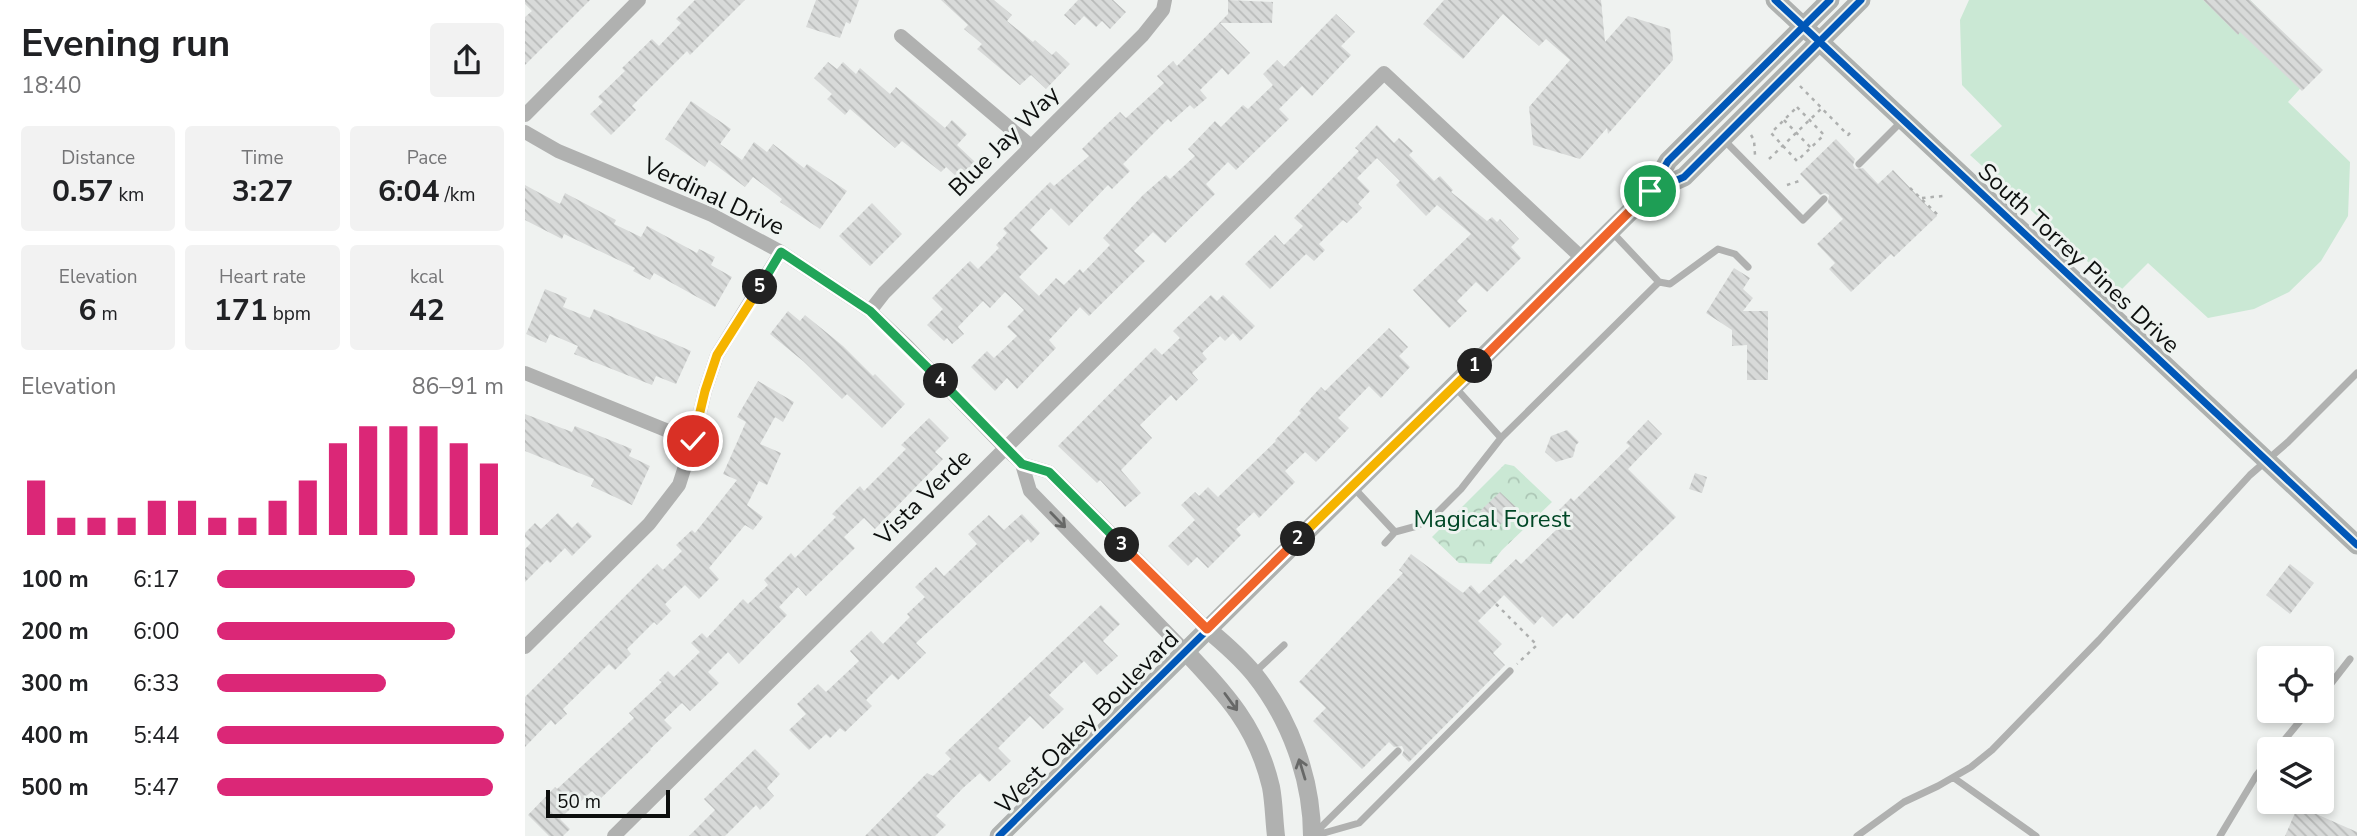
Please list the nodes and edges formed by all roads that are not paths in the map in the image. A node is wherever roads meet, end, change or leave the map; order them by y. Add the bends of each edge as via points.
1 (639, 0) edge
2 (1165, 0) edge
3 (1775, 0) edge
4 (1830, 0) edge
5 (1861, 0) edge
6 (1804, 26) junction
7 (901, 36) dead end
8 (1820, 42) junction
9 (525, 115) edge
10 (1904, 120) junction
11 (1707, 122) junction
12 (525, 132) edge
13 (1723, 138) junction
14 (1031, 146) junction
15 (1859, 164) dead end
16 (1650, 191) junction
17 (1824, 199) dead end
18 (1611, 231) junction
19 (781, 252) junction
20 (1583, 258) junction
21 (1748, 267) dead end
22 (1659, 282) junction
23 (870, 311) junction
24 (525, 373) edge
25 (2357, 373) edge
26 (1455, 386) junction
27 (1501, 438) junction
28 (693, 441) junction
29 (1005, 448) junction
30 (2267, 461) junction
31 (1022, 464) junction
32 (1352, 485) junction
33 (1395, 532) junction
34 (1385, 542) dead end
35 (2357, 545) edge
36 (1207, 629) junction
37 (1284, 645) dead end
38 (525, 647) edge
39 (1185, 652) junction
40 (2350, 659) dead end
41 (1510, 671) road end
42 (1254, 674) junction
43 (2334, 680) edge
44 (2298, 723) edge
45 (2287, 737) edge
46 (1398, 751) dead end
47 (2257, 775) edge
48 (1954, 778) junction
49 (614, 836) edge
50 (999, 836) edge
51 (1276, 836) edge
52 (1306, 836) edge
53 (1312, 836) edge
54 (1857, 836) edge
55 (2036, 836) edge
56 (2220, 836) edge

1 - 9 street
2 - 14 street, Blue Jay Way via 1163,10 1143,35
3 - 6 main road, South Torrey Pines Drive
4 - 6 main road, West Oakey Boulevard
5 - 8 main road, West Oakey Boulevard
6 - 8 main road, South Torrey Pines Drive
6 - 11 main road, West Oakey Boulevard
7 - 14 street
8 - 10 main road, South Torrey Pines Drive
8 - 13 main road, West Oakey Boulevard
10 - 15 lane
10 - 30 main road, South Torrey Pines Drive
11 - 13 main road
11 - 16 main road, West Oakey Boulevard via 1668,161
12 - 19 street, Verdinal Drive via 558,151 712,215
13 - 16 main road, West Oakey Boulevard via 1684,177
13 - 17 lane via 1803,220
14 - 23 street, Blue Jay Way
16 - 18 main road, West Oakey Boulevard
18 - 20 main road, West Oakey Boulevard
18 - 22 lane
19 - 23 street, Verdinal Drive
19 - 28 street via 717,355
20 - 26 main road, West Oakey Boulevard
20 - 29 street, Vista Verde via 1384,73
21 - 22 lane via 1735,254 1718,249 1669,284
22 - 27 lane
23 - 29 street, Verdinal Drive
24 - 28 street
25 - 30 lane
26 - 27 lane
26 - 32 main road, West Oakey Boulevard
27 - 33 lane via 1436,514
28 - 38 street via 679,485 649,524
29 - 31 street, Verdinal Drive
29 - 49 street, Vista Verde
30 - 35 main road, South Torrey Pines Drive
30 - 48 lane via 2014,729
31 - 36 street, Verdinal Drive via 1049,472
31 -> 39 street, Verdinal Drive via 1030,491
32 - 33 lane
32 - 36 main road, West Oakey Boulevard
33 - 34 lane
36 - 39 main road, West Oakey Boulevard
36 - 42 street
37 - 42 lane
39 - 50 main road, West Oakey Boulevard
39 -> 51 street via 1246,723 1271,788
40 - 43 lane
41 - 53 lane via 1359,823
53 -> 42 street via 1303,767
44 - 45 lane
46 - 53 lane
47 - 56 lane
48 - 54 lane via 1904,802
48 - 55 lane
52 - 53 street

